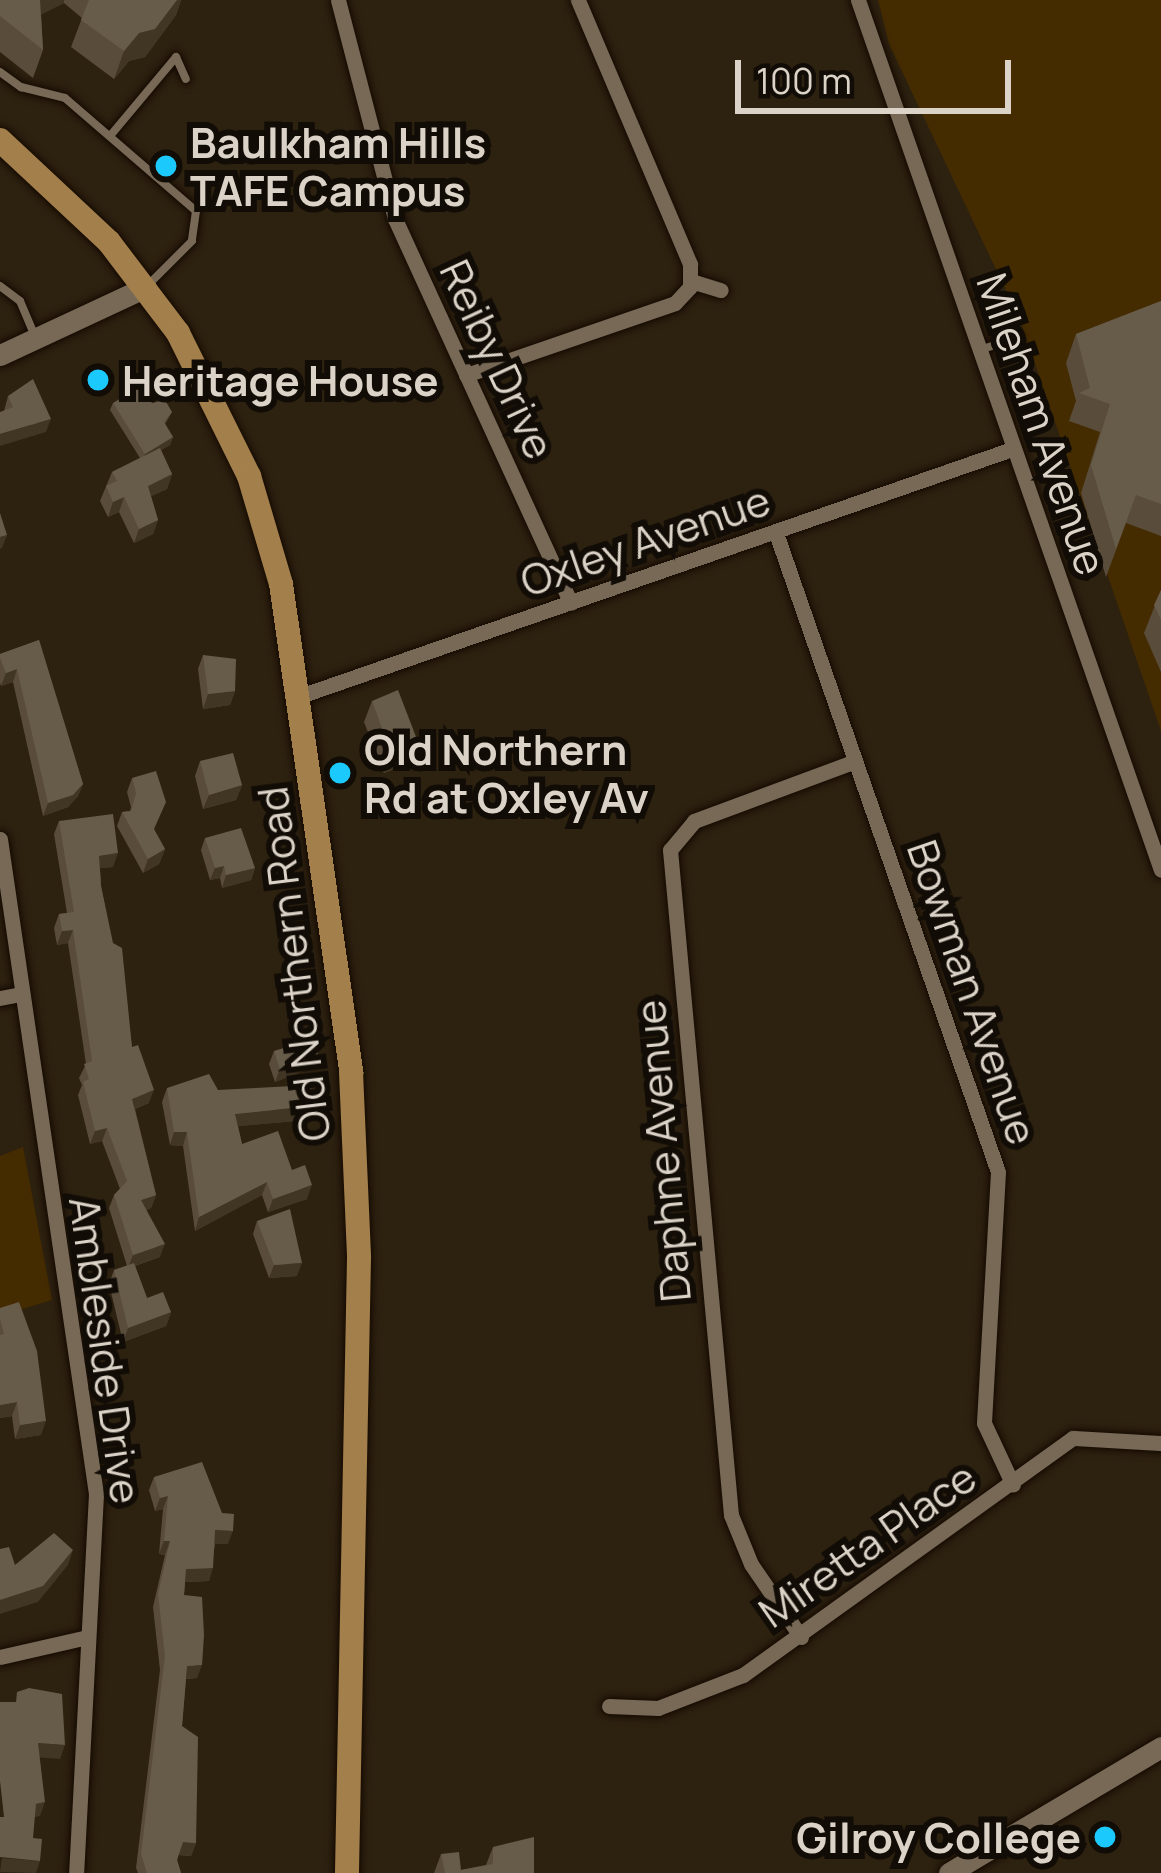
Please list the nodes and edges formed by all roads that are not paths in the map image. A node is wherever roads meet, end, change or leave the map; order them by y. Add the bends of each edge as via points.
1 (338, 0) edge
2 (578, 0) edge
3 (858, 0) edge
4 (0, 71) edge
5 (186, 79) dead end
6 (110, 136) junction
7 (0, 140) edge
8 (691, 281) junction
9 (0, 286) edge
10 (146, 287) junction
11 (721, 290) dead end
12 (1018, 337) dead end
13 (37, 340) junction
14 (979, 351) junction
15 (0, 355) edge
16 (466, 375) junction
17 (1012, 449) junction
18 (776, 532) junction
19 (571, 603) junction
20 (300, 696) junction
21 (856, 761) junction
22 (0, 839) edge
23 (1161, 870) edge
24 (21, 994) junction
25 (0, 998) edge
26 (1161, 1443) edge
27 (1013, 1485) junction
28 (87, 1637) junction
29 (801, 1637) junction
30 (0, 1657) edge
31 (609, 1706) dead end
32 (1161, 1747) edge
33 (76, 1873) edge
34 (347, 1873) edge
35 (949, 1873) edge

1 - 16 street, Reiby Drive via 395,219
2 - 8 street
3 - 14 street, Mileham Avenue
4 - 6 lane via 21,87 65,98
5 - 6 lane via 176,57
6 - 10 lane via 199,218 186,250
7 - 10 main road, Old Northern Road via 85,217
8 - 11 street
8 - 16 street via 674,303
9 - 13 lane via 20,301
10 - 13 street
10 - 20 main road, Old Northern Road via 196,362 249,476 281,584
12 - 14 lane
13 - 15 street
14 - 17 street, Mileham Avenue
16 - 19 street, Reiby Drive
17 - 18 street, Oxley Avenue
17 - 23 street, Mileham Avenue
18 - 19 street, Oxley Avenue
18 - 21 street, Bowman Avenue
19 - 20 street, Oxley Avenue
20 - 34 main road, Old Northern Road via 351,1072 359,1258
21 - 27 street, Bowman Avenue via 998,1172 984,1423
21 - 29 street, Daphne Avenue via 694,821 670,850 731,1515 751,1564
22 - 24 street, Ambleside Drive
24 - 25 street
24 - 28 street, Ambleside Drive via 96,1494
26 - 27 street, Miretta Place via 1072,1438
27 - 29 street, Miretta Place
28 - 30 street
28 - 33 street, Ambleside Drive
29 - 31 street, Miretta Place via 743,1675 658,1708
32 - 35 street

